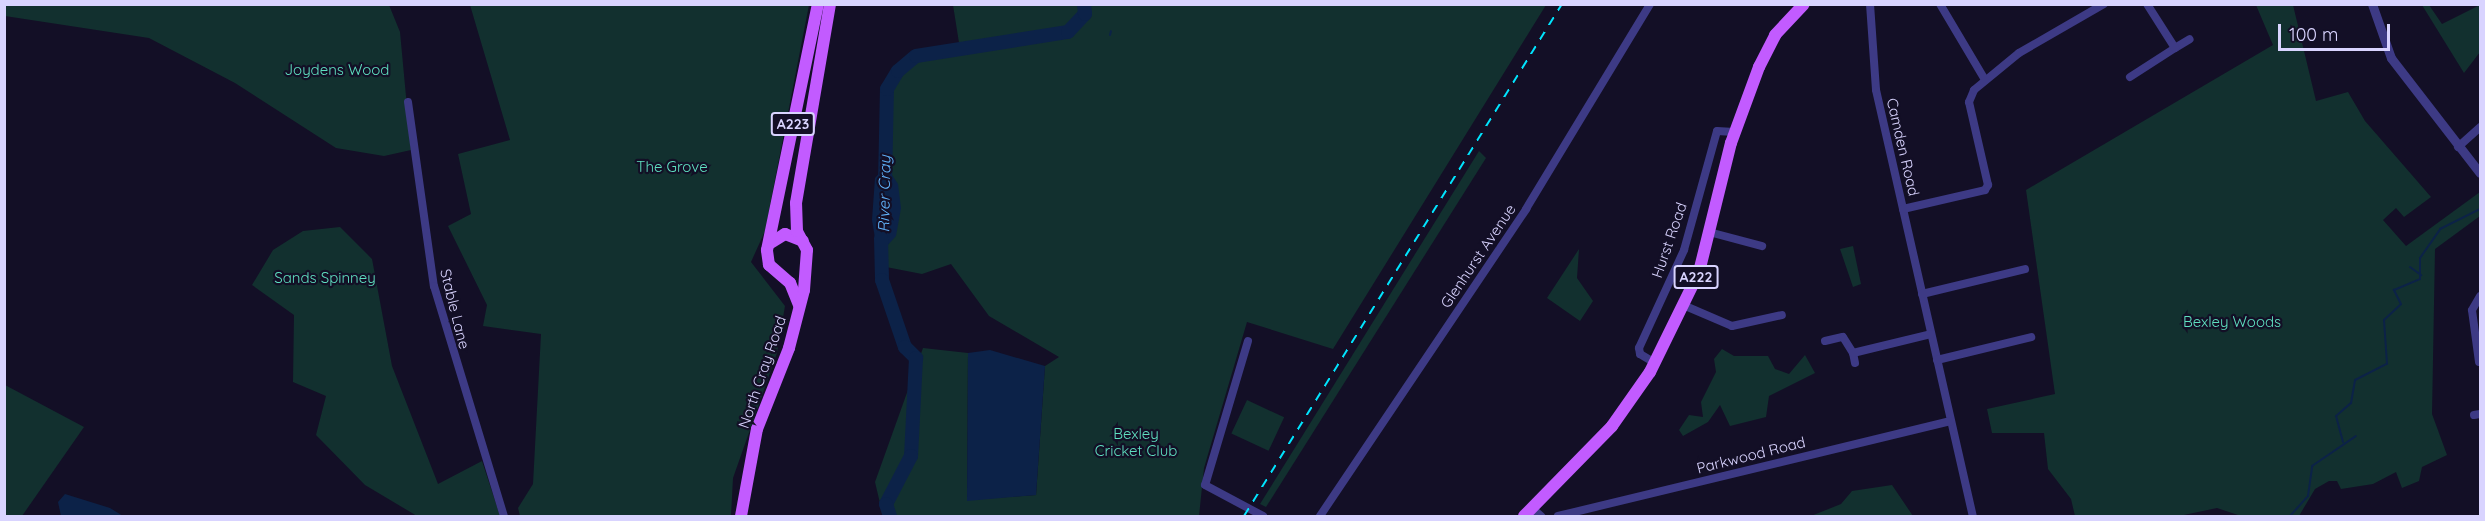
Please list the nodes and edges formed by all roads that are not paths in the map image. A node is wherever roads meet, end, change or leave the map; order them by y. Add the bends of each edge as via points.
1 (818, 4) edge
2 (830, 4) edge
3 (1650, 4) edge
4 (1804, 4) edge
5 (1940, 4) edge
6 (2104, 4) edge
7 (2147, 4) edge
8 (2372, 4) edge
9 (1871, 5) edge
10 (2190, 39) dead end
11 (2175, 48) junction
12 (2130, 76) dead end
13 (1984, 78) junction
14 (408, 102) dead end
15 (2481, 127) edge
16 (1734, 132) junction
17 (2458, 147) junction
18 (2481, 173) edge
19 (1903, 209) junction
20 (1709, 232) junction
21 (803, 241) junction
22 (769, 244) junction
23 (1762, 246) dead end
24 (805, 266) junction
25 (2025, 269) dead end
26 (777, 272) junction
27 (1922, 294) junction
28 (2481, 296) edge
29 (1683, 305) junction
30 (800, 309) junction
31 (1782, 315) dead end
32 (1931, 334) junction
33 (2031, 337) dead end
34 (1248, 341) dead end
35 (1825, 341) dead end
36 (1853, 353) junction
37 (1936, 360) junction
38 (2479, 362) edge
39 (1655, 363) junction
40 (1855, 363) dead end
41 (1951, 421) junction
42 (1533, 514) edge
43 (504, 516) edge
44 (741, 516) edge
45 (1263, 516) edge
46 (1320, 516) edge
47 (1560, 516) edge
48 (1973, 516) edge

1 - 22 main road, A223
2 - 21 main road, A223 via 796,203
3 - 46 street, Glenhurst Avenue via 1526,209
4 - 16 main road, A222 via 1773,39
5 - 13 street
6 - 13 street via 2056,28
7 - 11 street
8 - 17 street via 2391,58
9 - 19 street, Camden Road via 1876,90
10 - 11 street
11 - 12 street
13 - 19 street via 1970,102 1988,185 1985,190
14 - 43 street, Stable Lane via 434,286
15 - 17 street
16 - 20 main road, A222
16 - 39 street, Hurst Road via 1717,131 1684,250 1640,348 1640,354
17 - 18 street
19 - 27 street, Camden Road
20 - 23 street
20 - 29 main road, A222
21 - 22 main road via 785,234
21 - 24 main road, A223
22 - 26 main road, A223 via 766,257
24 - 26 main road via 795,273
24 - 30 main road, A223
25 - 27 street
26 - 30 main road, A223 via 790,283
27 - 32 street, Camden Road
28 - 38 street via 2472,310
29 - 31 street via 1732,326
29 - 39 main road, A222
30 - 44 main road, North Cray Road / A223 via 757,429
32 - 36 street
32 - 37 street, Camden Road
33 - 37 street
34 - 45 street via 1205,485
35 - 36 street via 1843,337
36 - 40 street
37 - 41 street, Camden Road
39 - 42 main road, A222 via 1612,426
41 - 47 street, Parkwood Road
41 - 48 street, Camden Road

